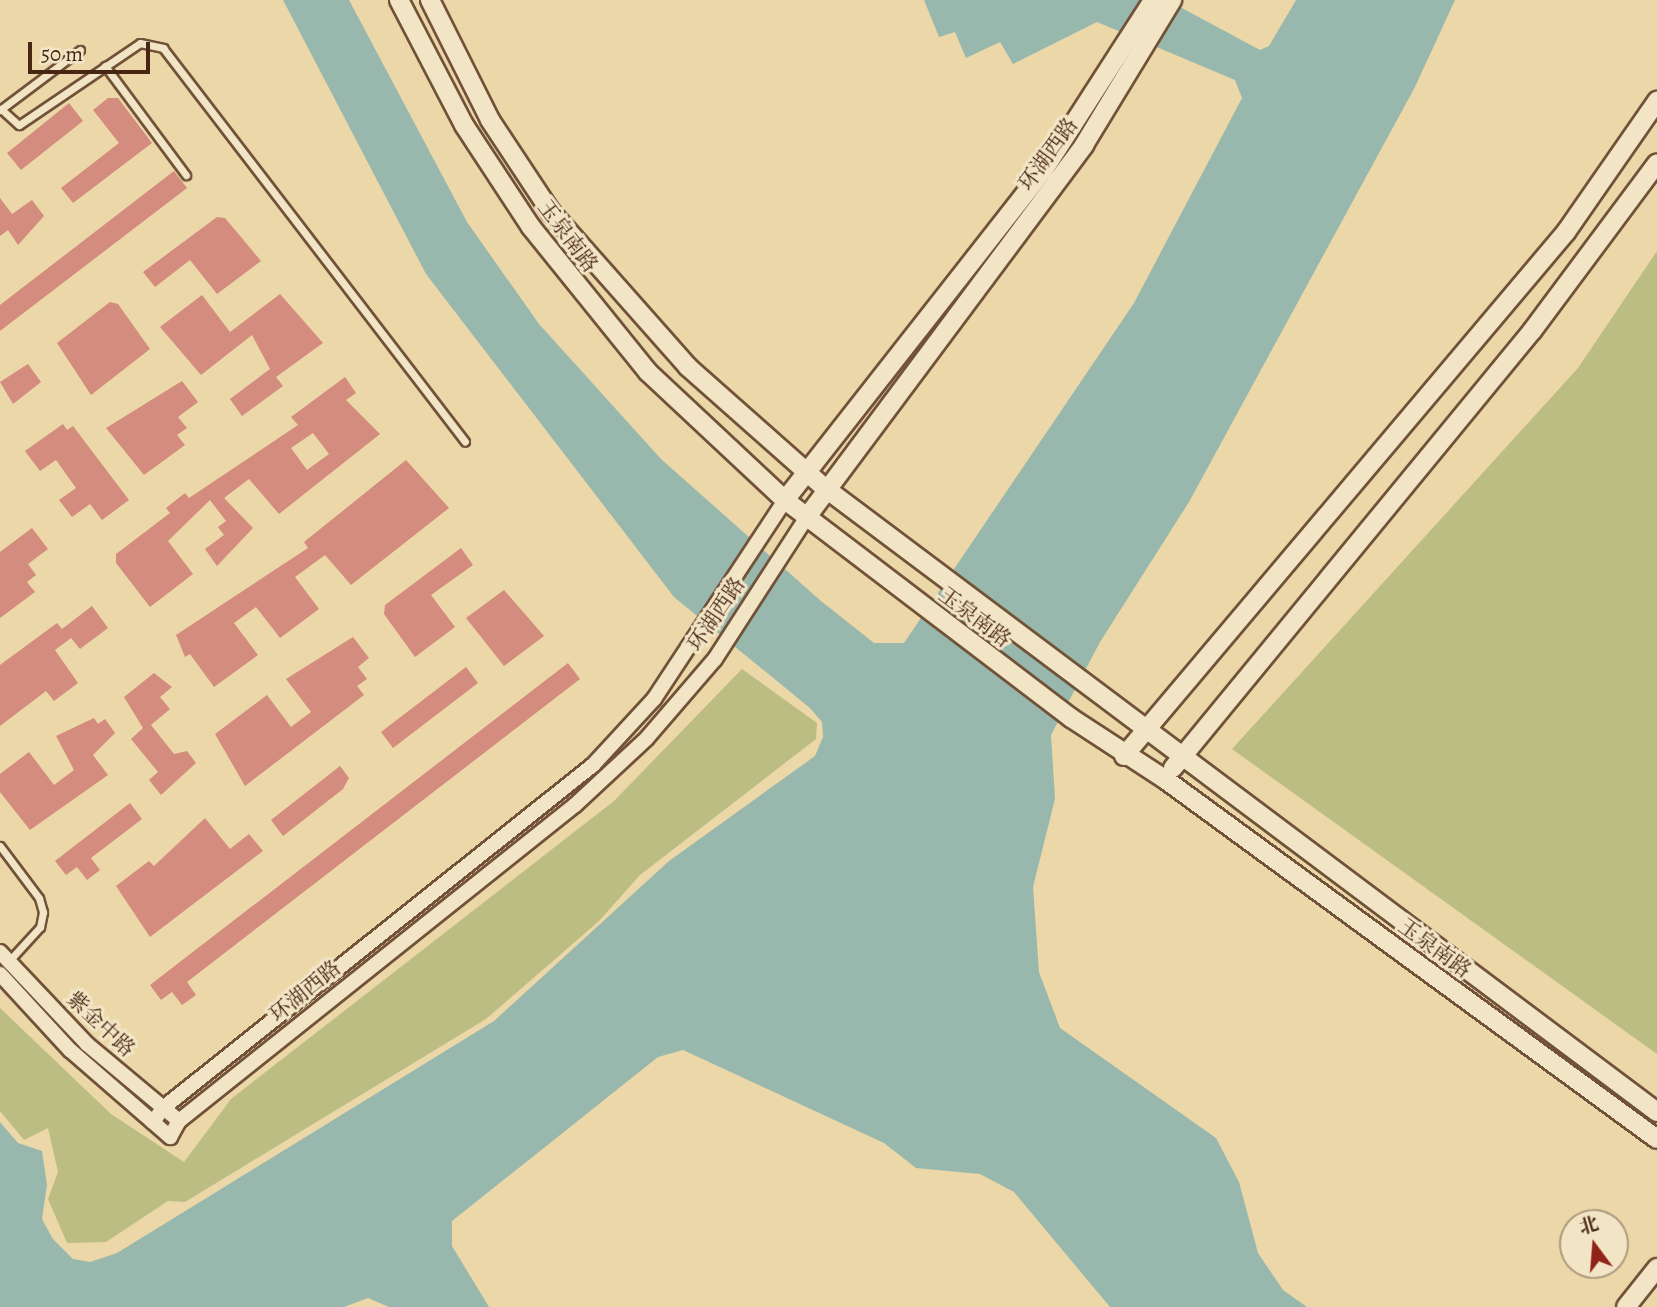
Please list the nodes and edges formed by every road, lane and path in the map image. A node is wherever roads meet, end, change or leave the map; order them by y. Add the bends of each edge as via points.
1 (399, 0) edge
2 (430, 0) edge
3 (1164, 2) edge
4 (80, 50) dead end
5 (1134, 54) junction
6 (106, 66) junction
7 (1657, 101) edge
8 (1, 110) edge
9 (1657, 163) edge
10 (186, 175) dead end
11 (465, 442) dead end
12 (804, 471) junction
13 (825, 488) junction
14 (785, 500) junction
15 (807, 517) junction
16 (1147, 728) junction
17 (1124, 756) junction
18 (1179, 758) junction
19 (1166, 780) junction
20 (0, 846) edge
21 (3, 962) edge
22 (163, 1108) junction
23 (1657, 1112) edge
24 (179, 1121) junction
25 (153, 1122) junction
26 (170, 1137) joint
27 (1657, 1139) edge
28 (1657, 1268) edge
29 (1626, 1307) edge

1 - 14 street, 玉泉南路 via 464,125 531,227 648,372
2 - 12 street, 玉泉南路 via 490,120 551,212 688,367
3 - 5 street, 环湖西路
4 - 8 lane
5 - 12 street, 环湖西路
5 - 13 street, 环湖西路 via 1069,166
6 - 8 lane via 19,125
6 - 10 lane
6 - 11 lane via 140,43 163,48
7 - 16 street via 1566,232
9 - 18 street via 1532,331
12 - 13 street, 玉泉南路
12 - 14 street, 环湖西路
13 - 15 street, 环湖西路
13 - 16 street, 玉泉南路
14 - 15 street, 玉泉南路
14 - 22 street, 环湖西路 via 773,525 654,699 593,765
15 - 17 street, 玉泉南路
15 - 24 street, 环湖西路 via 715,659 647,737 575,805
16 - 17 street
16 - 18 street, 玉泉南路
17 - 19 street, 玉泉南路
18 - 19 street
18 - 23 street, 玉泉南路
19 - 27 street, 玉泉南路
20 - 21 lane via 40,898 43,912 40,927
21 - 22 street, 紫金中路 via 87,1044
21 - 25 street, 紫金中路 via 70,1050
22 - 24 street, 紫金中路
22 - 25 street, 环湖西路
24 - 26 street, 环湖西路
25 - 26 street, 紫金中路
28 - 29 street

